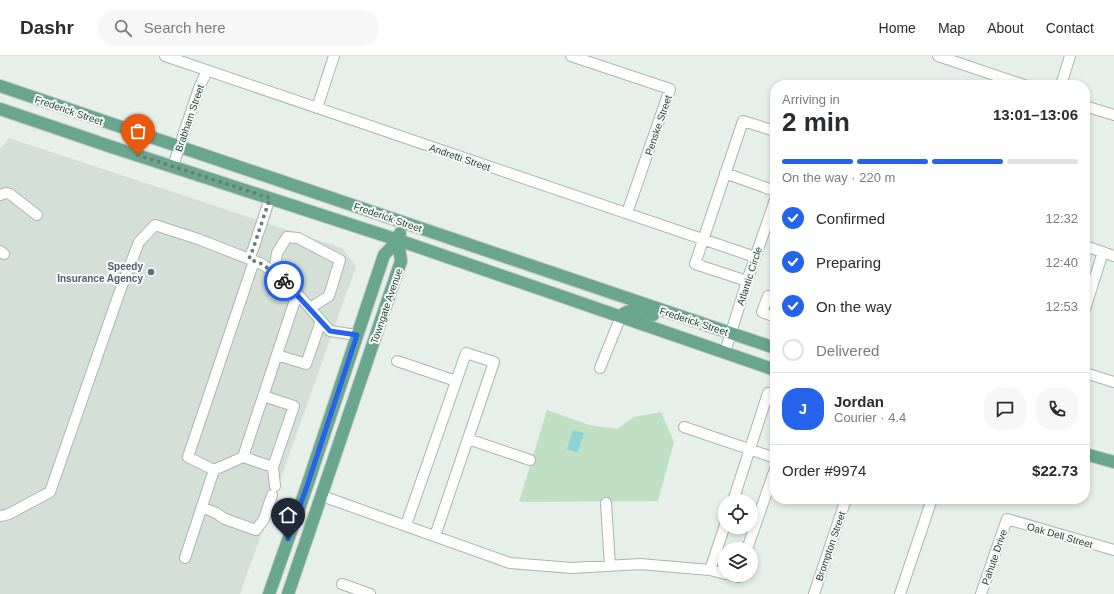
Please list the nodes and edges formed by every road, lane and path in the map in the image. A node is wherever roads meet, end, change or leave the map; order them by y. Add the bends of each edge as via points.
1 (165, 56) edge
2 (334, 56) edge
3 (571, 56) edge
4 (938, 56) edge
5 (1070, 56) edge
6 (597, 60) edge
7 (207, 71) junction
8 (1009, 80) edge
9 (1063, 80) edge
10 (1, 88) edge
11 (317, 108) junction
12 (1090, 108) edge
13 (0, 109) edge
14 (1114, 115) edge
15 (770, 129) edge
16 (180, 146) junction
17 (173, 166) junction
18 (726, 173) junction
19 (770, 189) edge
20 (0, 195) edge
21 (270, 198) junction
22 (627, 214) junction
23 (770, 214) edge
24 (37, 215) dead end
25 (404, 222) junction
26 (703, 239) junction
27 (398, 240) junction
28 (1090, 248) edge
29 (1103, 252) junction
30 (1114, 256) edge
31 (755, 257) junction
32 (252, 260) junction
33 (274, 273) junction
34 (747, 281) junction
35 (1090, 293) edge
36 (297, 294) junction
37 (770, 297) edge
38 (310, 308) junction
39 (770, 315) edge
40 (621, 316) junction
41 (684, 317) junction
42 (321, 321) junction
43 (730, 333) junction
44 (357, 335) junction
45 (770, 346) edge
46 (725, 352) junction
47 (277, 355) junction
48 (397, 361) dead end
49 (600, 368) dead end
50 (770, 368) edge
51 (1090, 375) edge
52 (456, 381) junction
53 (1114, 382) edge
54 (768, 393) dead end
55 (263, 396) junction
56 (332, 408) junction
57 (684, 427) dead end
58 (468, 439) junction
59 (749, 450) junction
60 (1090, 455) edge
61 (770, 456) edge
62 (243, 457) junction
63 (530, 460) dead end
64 (1114, 462) edge
65 (273, 467) junction
66 (214, 470) junction
67 (770, 483) edge
68 (735, 494) edge
69 (322, 496) junction
70 (606, 503) dead end
71 (844, 504) edge
72 (930, 504) edge
73 (202, 507) junction
74 (0, 516) edge
75 (1007, 519) joint
76 (406, 525) junction
77 (722, 534) edge
78 (435, 536) junction
79 (749, 542) edge
80 (1114, 550) edge
81 (185, 558) dead end
82 (279, 565) junction
83 (610, 566) junction
84 (296, 570) junction
85 (710, 570) junction
86 (718, 572) edge
87 (342, 584) dead end
88 (269, 594) edge
89 (288, 594) edge
90 (370, 594) edge
91 (814, 594) edge
92 (900, 594) edge
93 (981, 594) edge

1 - 7 street, Andretti Street
2 - 11 street
3 - 6 street, Penske Street
4 - 8 street
5 - 9 street
6 - 22 street, Penske Street via 670,89
7 - 11 street, Andretti Street
7 - 16 street, Brabham Street
10 - 16 main road, Frederick Street
11 - 22 street, Andretti Street
12 - 14 street
13 - 17 main road, Frederick Street
15 - 18 street via 743,121
16 - 17 street, Brabham Street
16 - 25 main road, Frederick Street
17 - 21 main road, Frederick Street
18 - 19 street
18 - 26 street
20 - 24 street via 10,194
21 - 27 main road, Frederick Street
21 - 32 street via 253,249
22 - 26 street, Andretti Street
23 - 31 street, Atlantic Circle
25 - 27 main road
25 - 41 main road, Frederick Street
26 - 31 street, Andretti Street
26 - 34 street via 695,264
27 - 40 main road, Frederick Street
27 - 44 main road, Towngate Avenue via 384,255
27 - 69 main road, Towngate Avenue via 401,261
28 - 29 street
29 - 30 street
29 - 35 street
31 - 34 street, Atlantic Circle
32 - 33 street
32 - 66 street via 188,457
32 - 74 street via 154,225 139,242 120,288 50,492 9,514
33 - 36 street via 288,283
33 - 38 street via 277,253 287,237 298,238 340,260 329,296
34 - 43 street, Atlantic Circle
36 - 38 street
36 - 47 street
37 - 39 street via 768,296 762,312
38 - 42 street
40 - 41 main road via 632,310 670,321
40 - 46 main road, Frederick Street
40 - 49 street
41 - 43 main road, Frederick Street
42 - 44 street via 330,331
42 - 47 street via 306,364
43 - 45 main road, Frederick Street
43 - 46 street, Atlantic Circle
44 - 56 main road, Towngate Avenue
46 - 50 main road, Frederick Street
47 - 55 street
48 - 52 street
51 - 53 street
52 - 58 street via 466,353 494,362
52 - 76 street
54 - 59 street
55 - 62 street
55 - 65 street via 294,406
56 - 69 main road via 336,422 317,483
56 - 82 main road, Towngate Avenue
57 - 59 street
58 - 63 street
58 - 78 street
59 - 61 street
59 - 68 street
60 - 64 main road
62 - 65 street
62 - 66 street
65 - 73 street via 274,490 264,519 256,530 225,519
66 - 73 street
67 - 79 street
69 - 76 street
69 - 84 main road, Towngate Avenue
70 - 83 street
71 - 91 street, Brompton Street
72 - 92 street
73 - 81 street
75 - 80 street, Oak Dell Street
75 - 93 street, Pahute Drive
76 - 78 street
77 - 85 street
78 - 83 street via 510,563 572,568
82 - 84 main road
82 - 88 main road, Towngate Avenue
83 - 85 street via 640,564
84 - 89 main road, Towngate Avenue
85 - 86 street
87 - 90 street

